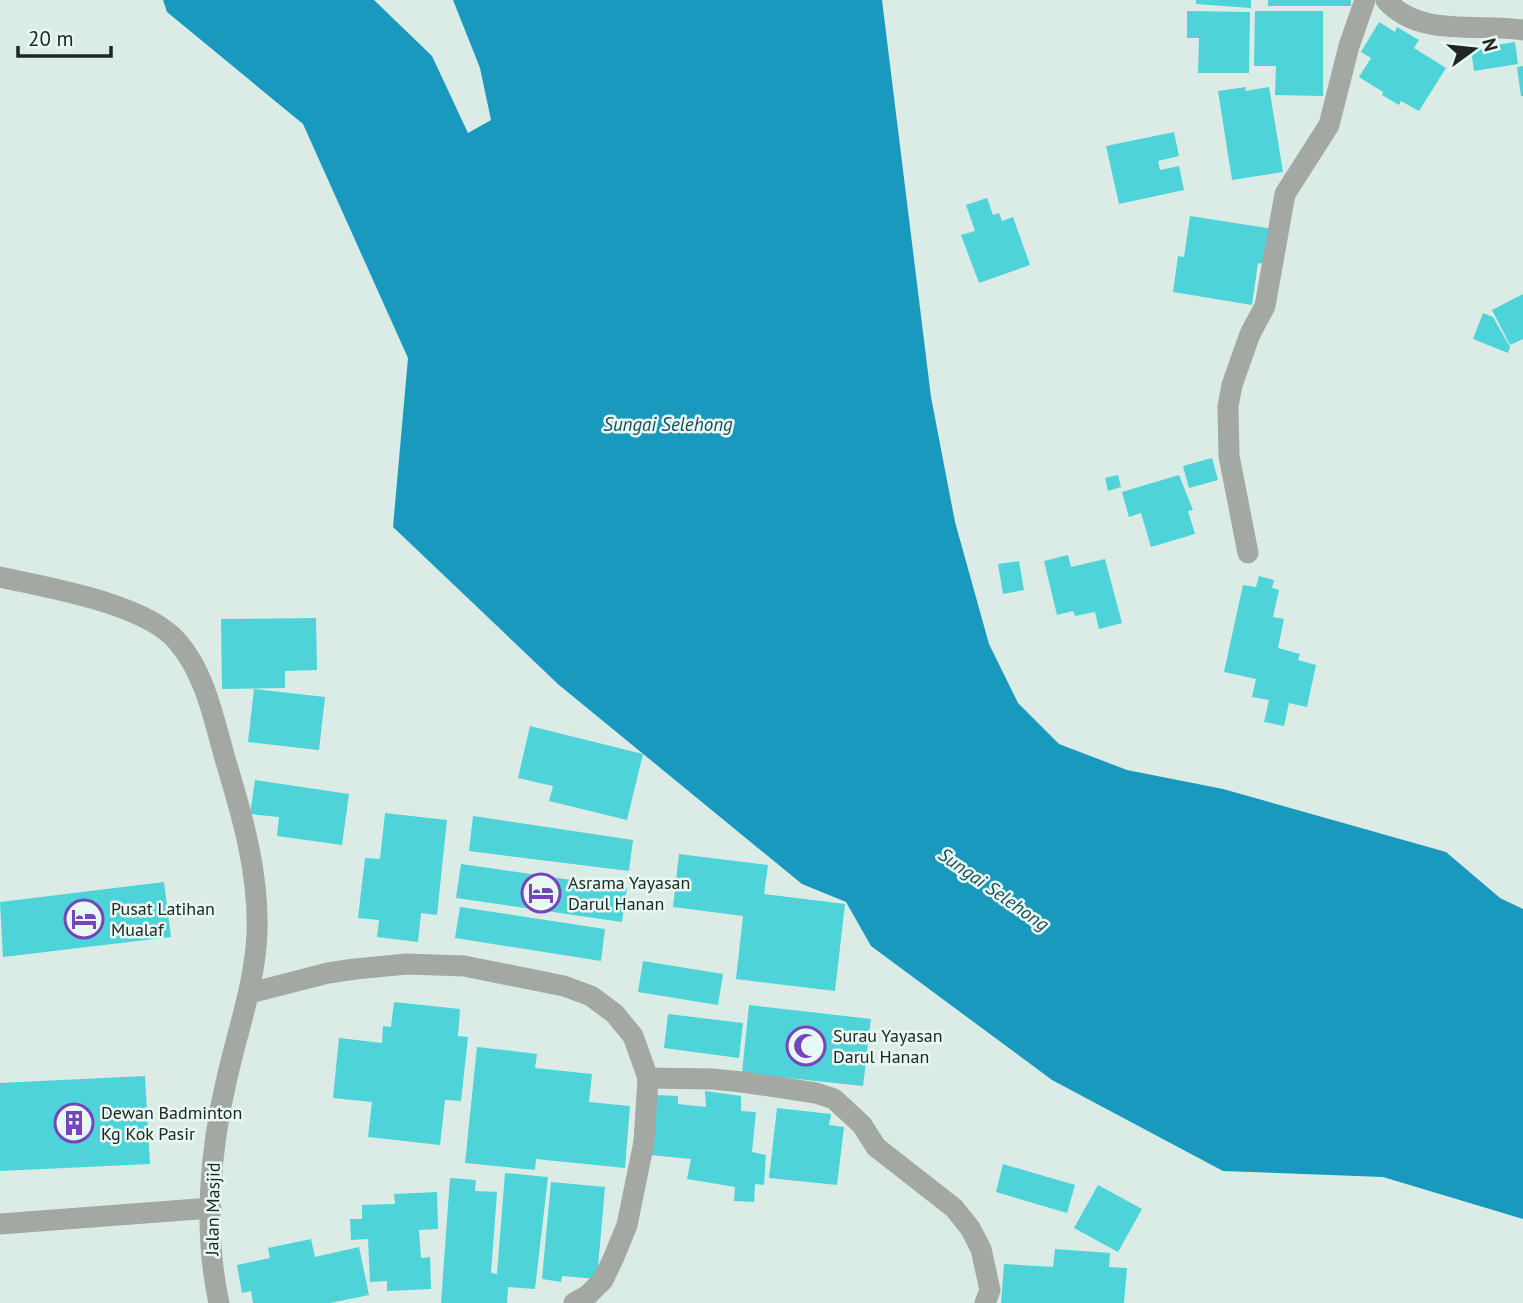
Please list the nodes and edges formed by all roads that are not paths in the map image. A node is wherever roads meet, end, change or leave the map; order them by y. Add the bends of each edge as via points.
1 (1365, 0) edge
2 (1386, 0) edge
3 (1523, 30) edge
4 (1248, 552) dead end
5 (0, 577) edge
6 (250, 993) junction
7 (648, 1078) junction
8 (211, 1208) junction
9 (0, 1224) edge
10 (219, 1303) edge
11 (574, 1303) edge
12 (985, 1303) edge

1 - 4 street via 1329,125 1285,194 1265,306 1232,385 1229,456
2 - 3 street via 1418,21
5 - 6 street, Jalan Masjid via 76,594 152,622 176,640 196,670 248,839 257,934
6 - 7 street via 328,973 407,964 464,965 564,986 601,1001 624,1024 641,1053
6 - 8 street, Jalan Masjid via 226,1080 214,1150
7 - 11 street via 644,1142 627,1225 603,1280
7 - 12 street via 742,1082 834,1099 862,1125 876,1147 954,1208 970,1228 981,1249 990,1290
8 - 9 street
8 - 10 street, Jalan Masjid via 213,1279

